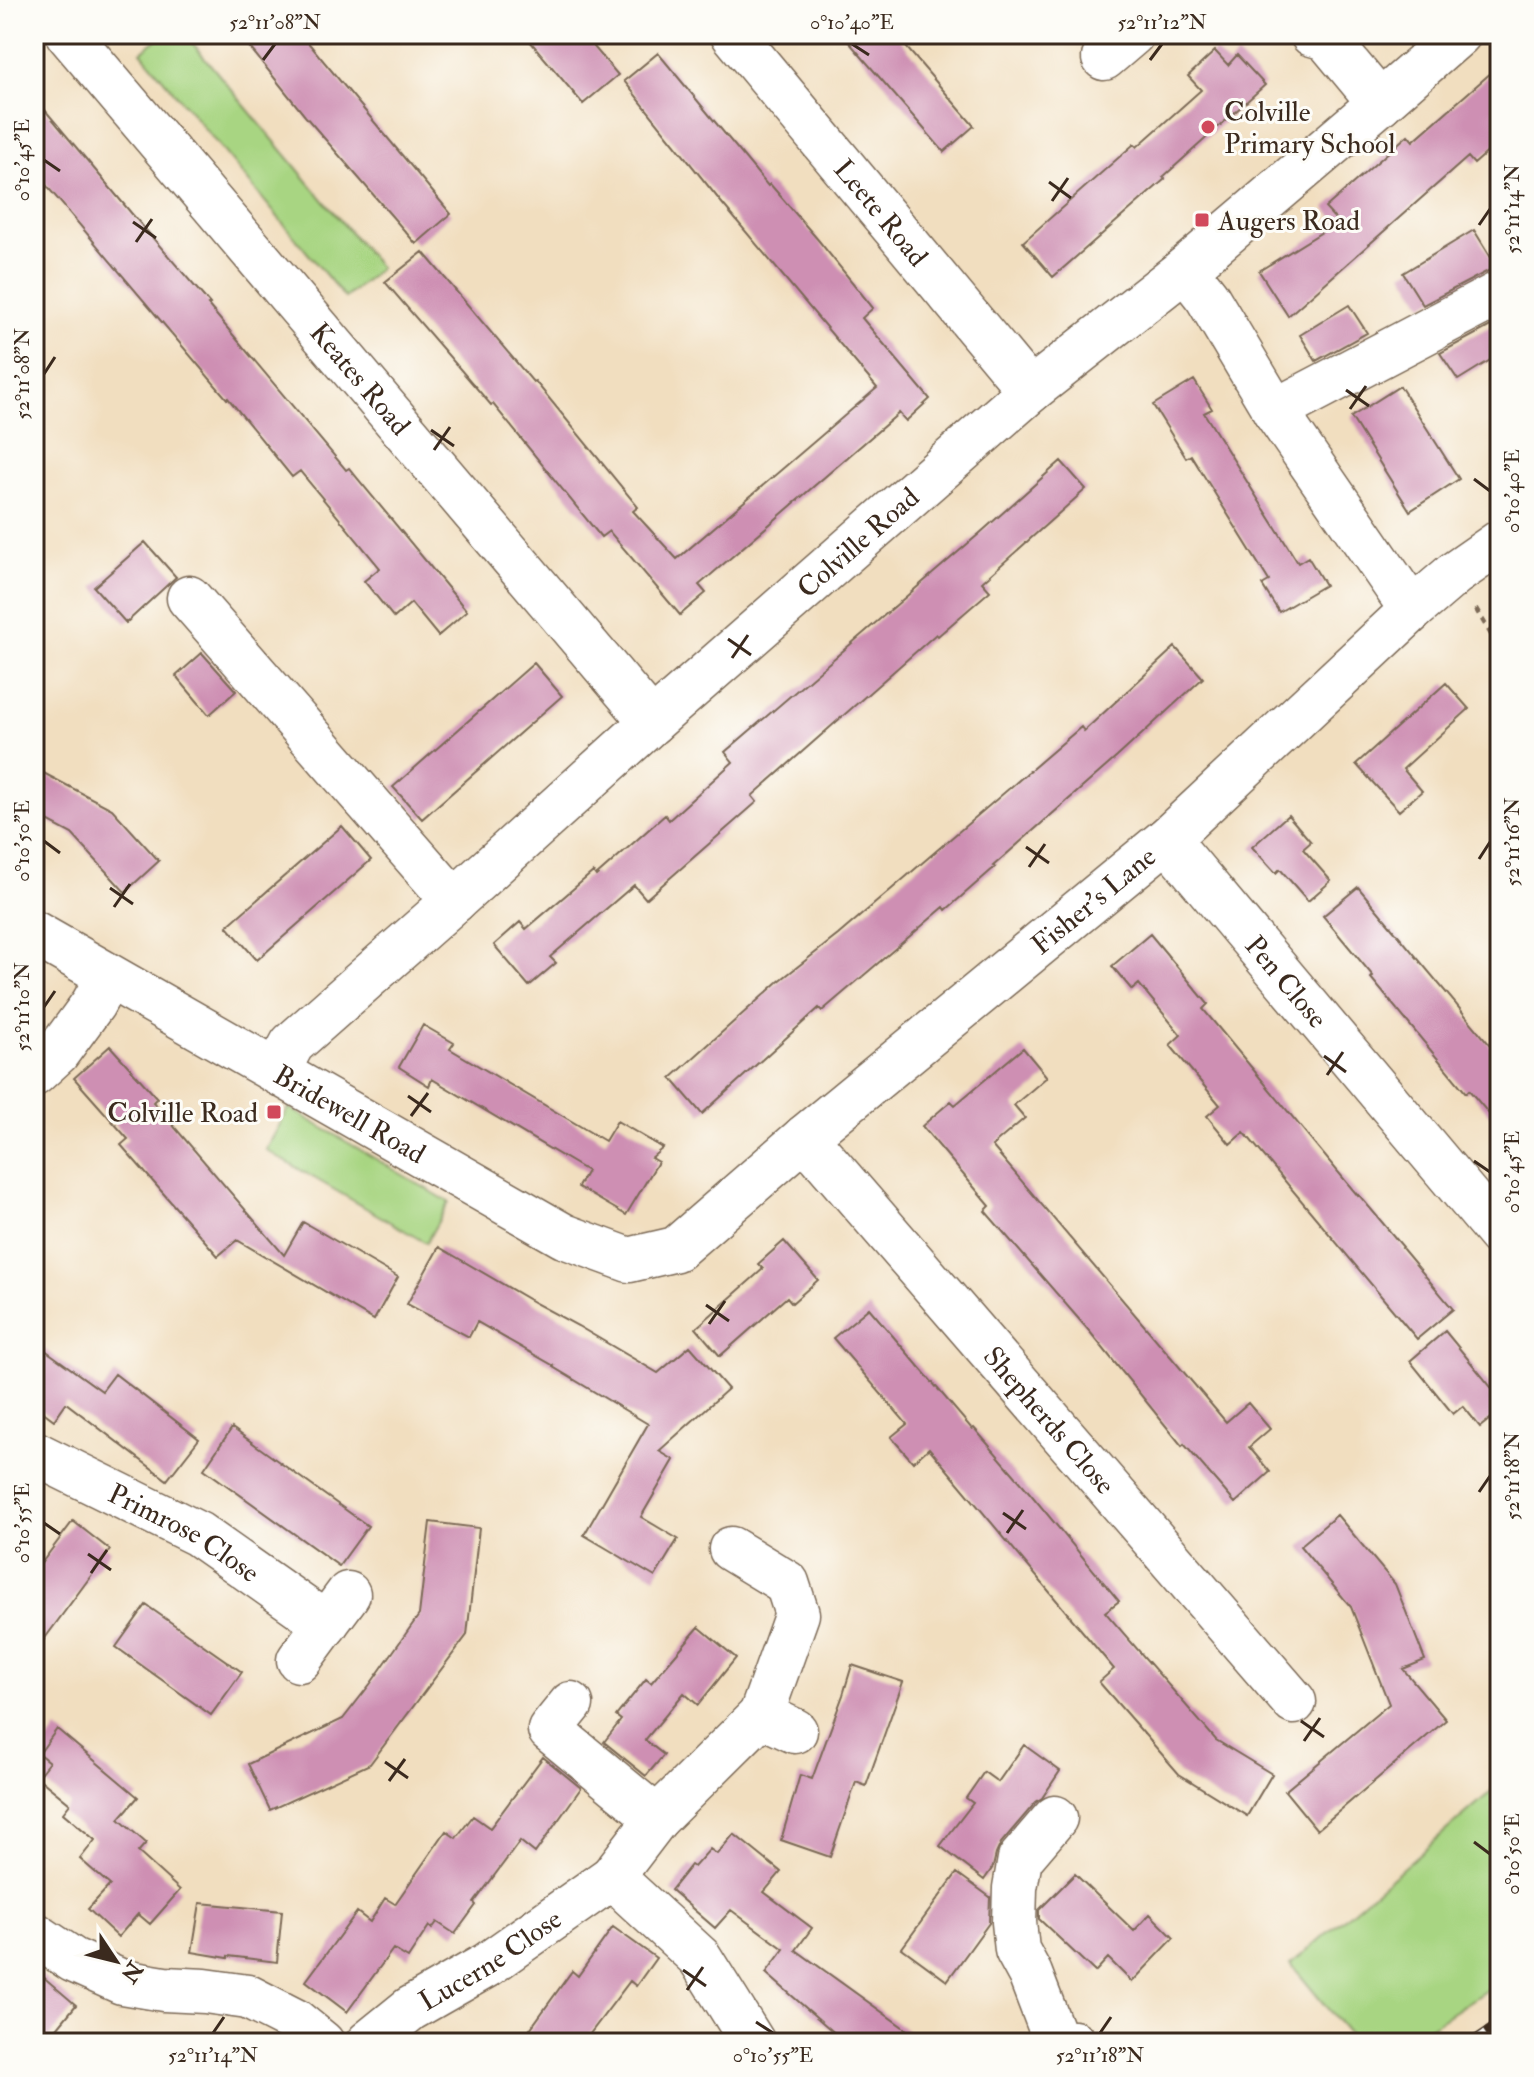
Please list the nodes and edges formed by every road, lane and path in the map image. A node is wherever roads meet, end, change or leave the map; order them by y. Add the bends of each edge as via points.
1 (68, 34) edge
2 (733, 34) edge
3 (1459, 34) edge
4 (1323, 35) edge
5 (1380, 103) junction
6 (1185, 269) junction
7 (1500, 293) edge
8 (1030, 391) junction
9 (1275, 411) junction
10 (1500, 542) edge
11 (189, 598) dead end
12 (1412, 610) junction
13 (652, 722) junction
14 (1167, 839) junction
15 (454, 901) junction
16 (34, 933) edge
17 (108, 977) junction
18 (277, 1072) junction
19 (34, 1074) edge
20 (805, 1137) junction
21 (1500, 1235) edge
22 (676, 1249) joint
23 (34, 1453) edge
24 (731, 1549) dead end
25 (299, 1660) dead end
26 (1294, 1702) dead end
27 (571, 1704) dead end
28 (657, 1818) junction
29 (1055, 1818) dead end
30 (612, 1877) junction
31 (34, 1934) edge
32 (322, 2043) edge
33 (368, 2043) edge
34 (753, 2043) edge
35 (1062, 2043) edge

1 - 13 street, Keates Road
2 - 8 street, Leete Road
3 - 5 street, Colville Road
4 - 5 street
5 - 6 street, Colville Road
6 - 8 street, Colville Road
6 - 9 street
7 - 9 street
8 - 13 street, Colville Road
9 - 12 street
10 - 12 street, Fisher's Lane
11 - 15 street
12 - 14 street, Fisher's Lane
13 - 15 street, Colville Road
14 - 20 street, Fisher's Lane
14 - 21 street, Pen Close
15 - 18 street, Colville Road via 292,1044
16 - 17 street, Bridewell Road
17 - 18 street, Bridewell Road
17 - 19 street via 57,1053
18 - 22 street, Bridewell Road via 564,1236 629,1260
20 - 22 street, Fisher's Lane
20 - 26 street, Shepherds Close
23 - 25 street, Primrose Close via 337,1609
24 - 28 street, Lucerne Close via 787,1583 797,1614 781,1660 778,1723
27 - 28 street via 550,1730
28 - 30 street, Lucerne Close
29 - 35 street via 1020,1859 1014,1922 1017,1950
30 - 33 street, Lucerne Close via 487,1965 410,2009
30 - 34 street via 700,1958
31 - 32 street via 73,1960 122,1982 248,1997 295,2021

